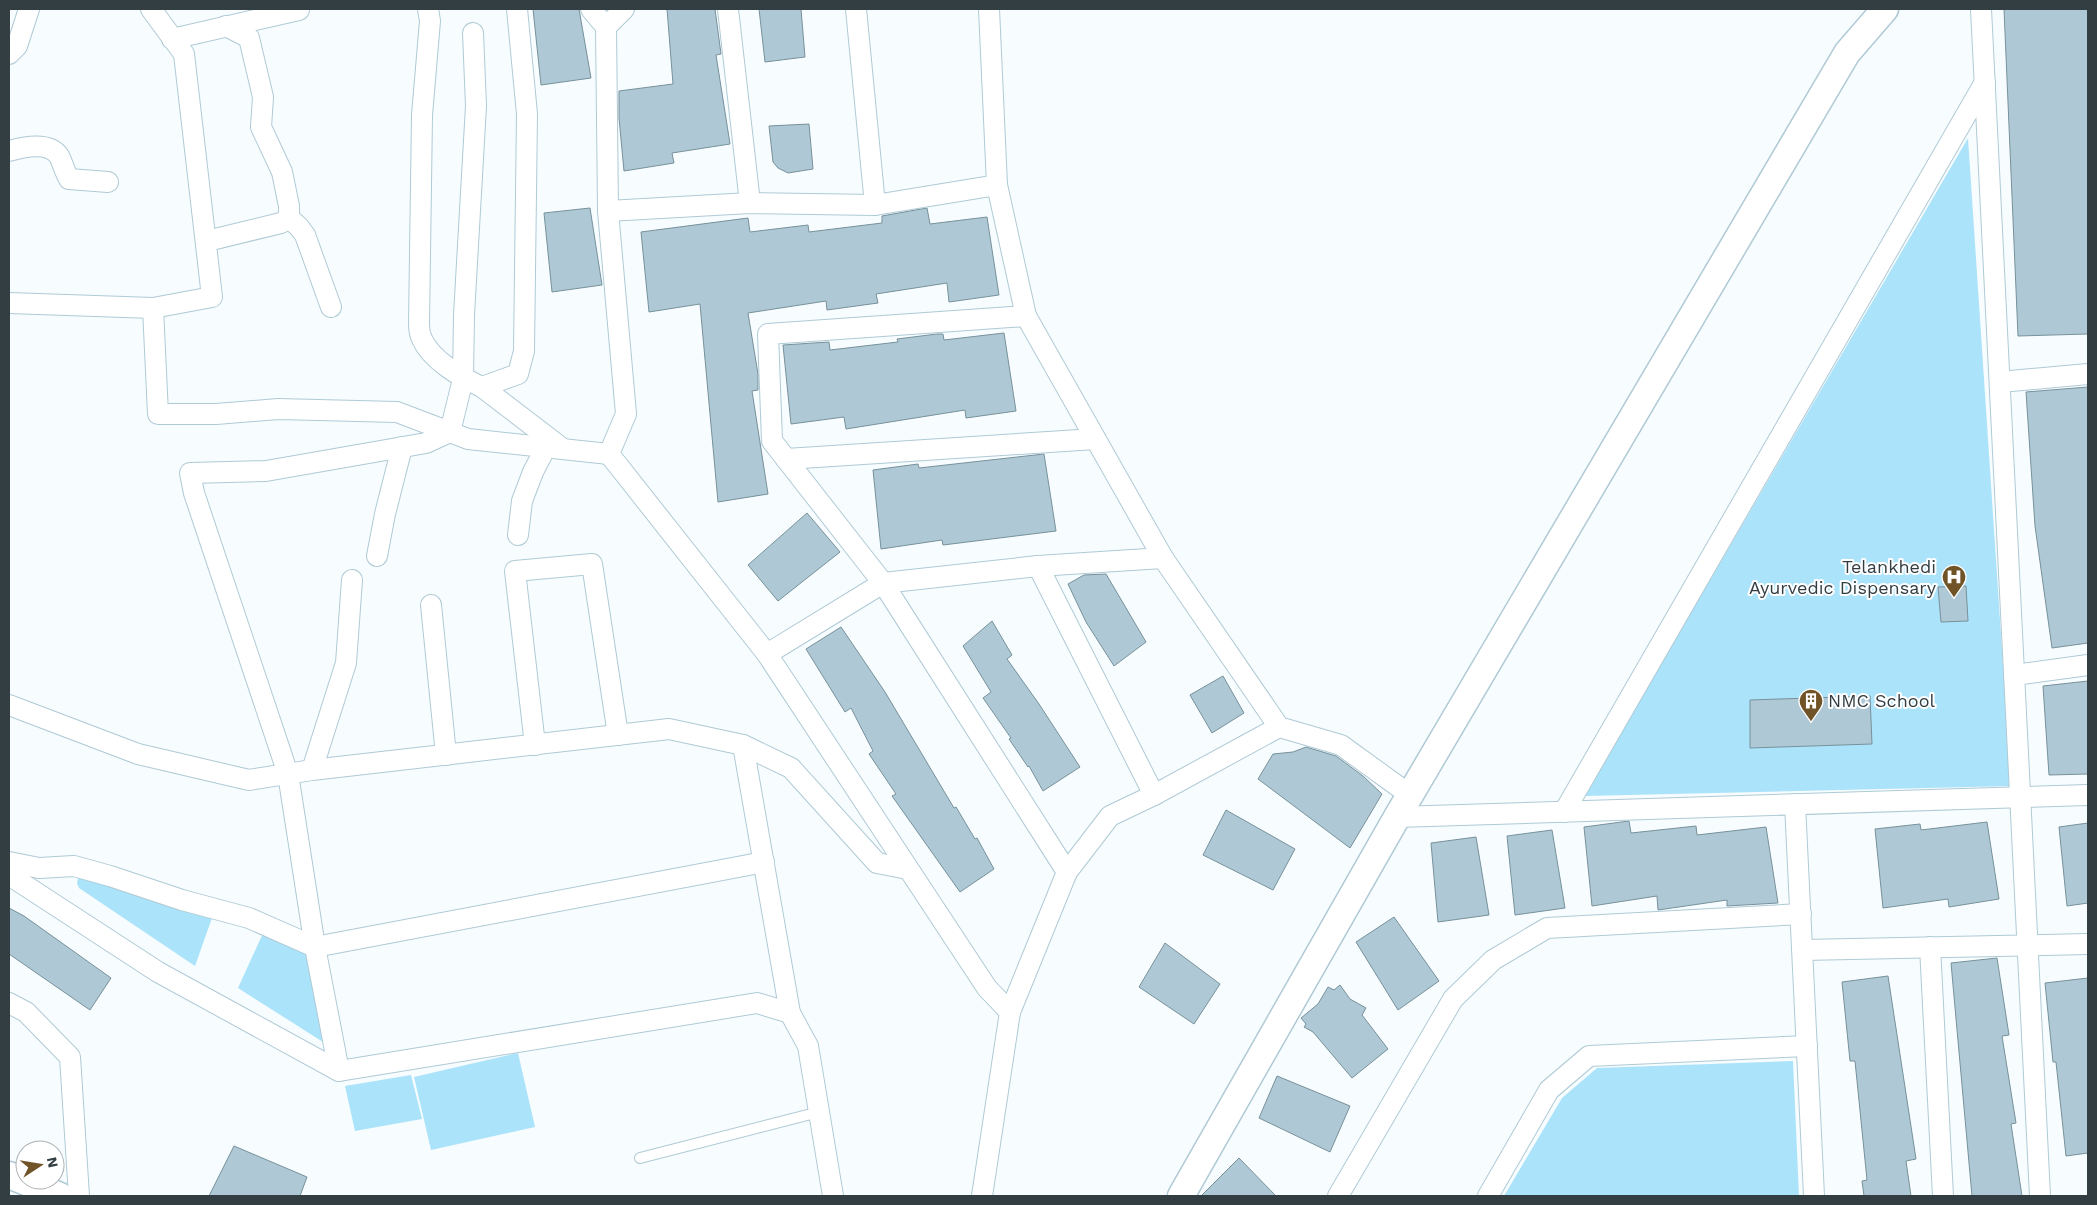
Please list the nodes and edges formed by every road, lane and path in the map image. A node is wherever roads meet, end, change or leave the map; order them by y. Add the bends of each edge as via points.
1 (29, 9) edge
2 (151, 9) edge
3 (428, 9) edge
4 (517, 9) edge
5 (591, 9) edge
6 (624, 9) edge
7 (728, 9) edge
8 (856, 9) edge
9 (989, 9) edge
10 (1885, 9) edge
11 (1981, 9) edge
12 (299, 10) edge
13 (226, 26) junction
14 (606, 27) junction
15 (473, 33) dead end
16 (172, 39) junction
17 (9, 54) edge
18 (1985, 82) junction
19 (9, 151) edge
20 (108, 182) dead end
21 (997, 186) junction
22 (750, 203) junction
23 (875, 205) junction
24 (608, 211) junction
25 (289, 218) junction
26 (207, 241) junction
27 (9, 303) edge
28 (331, 307) dead end
29 (153, 308) junction
30 (1026, 316) junction
31 (2088, 374) edge
32 (463, 379) junction
33 (2000, 382) junction
34 (482, 387) junction
35 (450, 432) junction
36 (1095, 438) junction
37 (402, 447) junction
38 (554, 448) junction
39 (609, 454) junction
40 (786, 459) junction
41 (518, 536) dead end
42 (377, 556) dead end
43 (1163, 558) junction
44 (1038, 566) junction
45 (352, 580) dead end
46 (884, 584) junction
47 (431, 605) dead end
48 (767, 654) junction
49 (2088, 665) edge
50 (2014, 675) junction
51 (9, 706) edge
52 (1279, 727) junction
53 (618, 735) junction
54 (536, 745) junction
55 (743, 746) junction
56 (446, 755) junction
57 (312, 770) junction
58 (288, 774) junction
59 (1154, 795) junction
60 (1410, 795) junction
61 (2088, 795) edge
62 (2020, 797) junction
63 (1795, 804) junction
64 (1564, 812) junction
65 (1397, 817) junction
66 (9, 862) edge
67 (764, 862) junction
68 (908, 869) junction
69 (1067, 872) junction
70 (9, 875) edge
71 (1801, 914) junction
72 (2028, 944) junction
73 (2088, 944) edge
74 (315, 947) junction
75 (1930, 947) junction
76 (1803, 950) junction
77 (9, 1004) edge
78 (1010, 1012) junction
79 (790, 1013) junction
80 (1807, 1046) junction
81 (339, 1071) junction
82 (819, 1112) junction
83 (640, 1158) dead end
84 (9, 1175) edge
85 (60, 1196) edge
86 (79, 1196) edge
87 (833, 1196) edge
88 (982, 1196) edge
89 (1181, 1196) edge
90 (1338, 1196) edge
91 (1488, 1196) edge
92 (1814, 1196) edge
93 (1943, 1196) edge
94 (2040, 1196) edge

1 - 17 street via 17,46
2 - 16 street
3 - 32 street via 430,21 422,115 419,324 421,339 430,352
4 - 34 street via 527,114 524,351 518,374
5 - 14 street
6 - 14 street
7 - 22 street
8 - 23 street
9 - 21 street
10 - 60 street via 1846,53
11 - 18 street
12 - 13 street
13 - 16 street
13 - 25 street via 249,38 263,97 261,127 282,172 290,206
14 - 24 street
15 - 32 street via 476,106
16 - 26 street via 184,54
18 - 33 street
18 - 64 street
19 - 20 street via 24,147 50,149 58,155 70,179
21 - 23 street
21 - 30 street
22 - 23 street
22 - 24 street
24 - 39 street via 626,414
25 - 26 street via 281,223
25 - 28 street via 305,236
26 - 29 street via 212,297
27 - 29 street
29 - 35 street via 158,414 278,410 397,412
30 - 36 street
30 - 40 street via 768,334 772,441
31 - 33 street
32 - 34 street
32 - 35 street
33 - 50 street
34 - 38 street
35 - 37 street via 426,443
35 - 38 street via 468,439
36 - 40 street
36 - 43 street
37 - 42 street
37 - 58 street via 266,471 190,473
38 - 39 street
38 - 41 street via 533,472 522,501
39 - 48 street
40 - 46 street
43 - 44 street
43 - 52 street
44 - 46 street
44 - 59 street
45 - 57 street via 346,663
46 - 48 street
46 - 69 street
47 - 56 street
48 - 68 street
49 - 50 street
50 - 62 street
51 - 58 street via 138,754 250,780
52 - 59 street
52 - 60 street via 1341,745
53 - 54 street
53 - 54 street via 592,564 515,571
53 - 55 street via 669,729
54 - 56 street
55 - 67 street
55 - 68 street via 791,768 877,863
56 - 57 street
57 - 58 street
58 - 74 street
59 - 69 street via 1110,816
60 - 65 street
61 - 62 street
62 - 63 street
62 - 72 street
63 - 64 street
63 - 71 street
64 - 65 street
65 - 89 street
66 - 74 street via 39,868 74,866 249,918
67 - 74 street
67 - 79 street
68 - 78 street via 987,988
69 - 78 street
70 - 81 street via 158,972
71 - 76 street
71 - 90 street via 1547,928 1493,960 1453,999
72 - 73 street
72 - 75 street
72 - 94 street
74 - 81 street
75 - 76 street
75 - 93 street
76 - 80 street
77 - 86 street via 26,1012 70,1057
78 - 88 street
79 - 81 street via 758,1003
79 - 82 street via 808,1046
80 - 91 street via 1589,1056 1549,1090
80 - 92 street
82 - 83 lane
82 - 87 street
84 - 85 street

